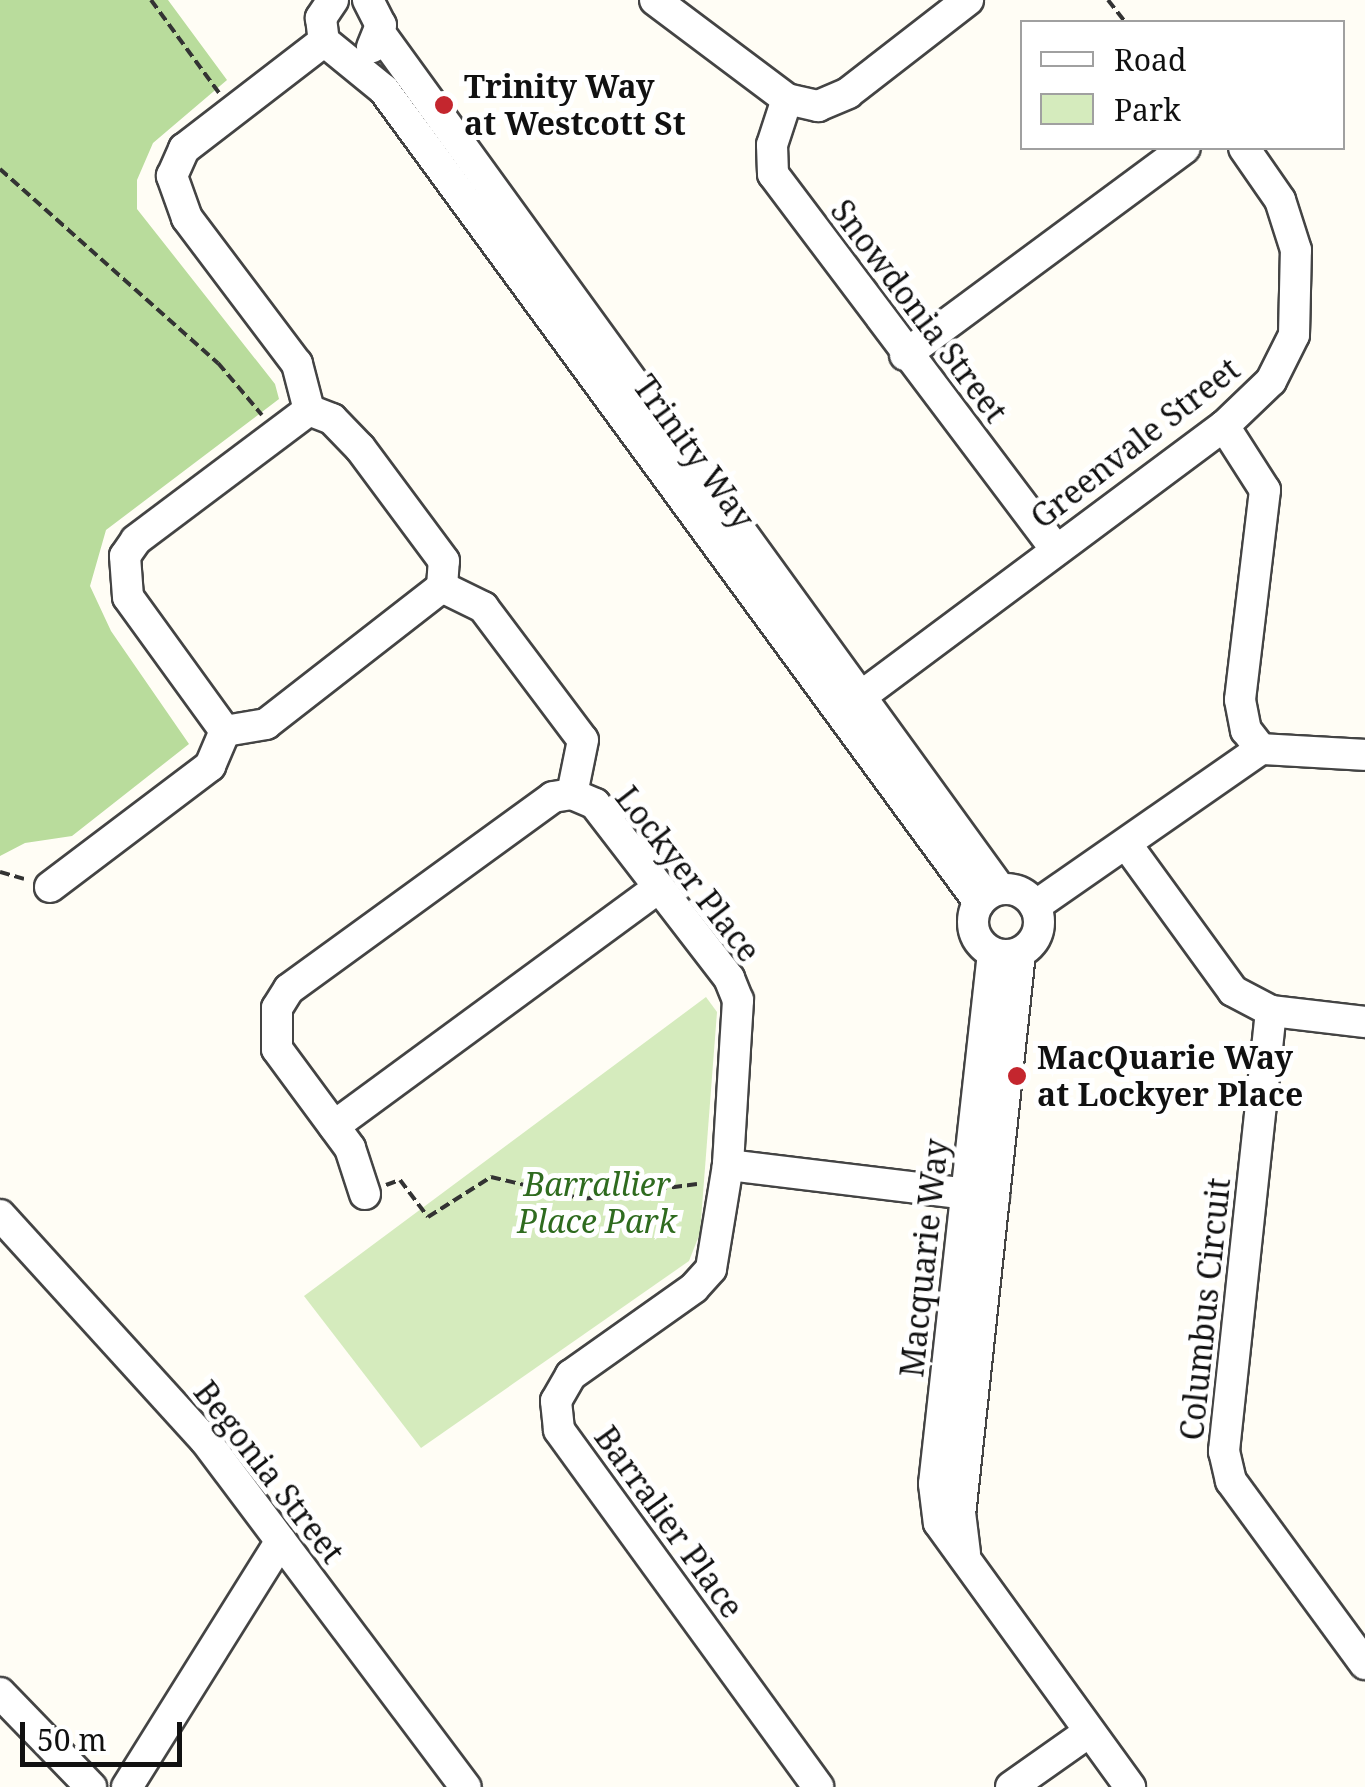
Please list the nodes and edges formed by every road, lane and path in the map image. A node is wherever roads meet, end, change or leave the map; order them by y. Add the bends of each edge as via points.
1 (151, 0) edge
2 (655, 0) edge
3 (968, 0) edge
4 (1108, 0) edge
5 (378, 10) edge
6 (1123, 20) edge
7 (325, 23) edge
8 (787, 99) junction
9 (234, 112) junction
10 (1182, 150) edge
11 (1248, 150) edge
12 (0, 169) edge
13 (905, 355) junction
14 (308, 410) junction
15 (1224, 426) junction
16 (278, 436) junction
17 (1056, 550) junction
18 (442, 586) junction
19 (852, 703) junction
20 (225, 731) junction
21 (1260, 749) junction
22 (1365, 756) edge
23 (572, 794) junction
24 (1127, 845) junction
25 (659, 886) junction
26 (50, 887) dead end
27 (990, 896) junction
28 (1035, 906) junction
29 (1006, 953) junction
30 (1271, 1012) junction
31 (1365, 1022) edge
32 (334, 1126) junction
33 (724, 1174) junction
34 (365, 1194) joint
35 (980, 1195) junction
36 (0, 1215) edge
37 (281, 1541) junction
38 (1365, 1664) edge
39 (0, 1694) edge
40 (1090, 1732) junction
41 (92, 1787) edge
42 (126, 1787) edge
43 (466, 1787) edge
44 (818, 1787) edge
45 (1011, 1787) edge
46 (1130, 1787) edge

1 - 9 path
2 - 8 street
3 - 8 street via 848,93 818,106
4 - 6 path
5 - 7 street, Trinity Way via 370,49
5 - 19 street, Trinity Way
7 - 9 street
7 - 19 street, Trinity Way via 384,90
8 - 13 street, Snowdonia Street via 772,145 774,174
9 - 14 street via 176,160 174,192 297,364
10 - 13 street
11 - 15 street, Greenvale Street via 1280,200 1296,250 1299,295 1294,334 1271,381
12 - 16 path via 218,363
13 - 17 street, Snowdonia Street
14 - 16 street
14 - 18 street via 332,419 360,448 444,561
15 - 17 street, Greenvale Street
15 - 21 street via 1264,490 1240,700 1246,730
16 - 20 street via 136,540 126,556 128,597
17 - 19 street, Greenvale Street
18 - 20 street via 266,724
18 - 23 street via 483,607 583,740
19 - 27 street, Trinity Way
20 - 26 street via 210,766
21 - 22 street
21 - 24 street
23 - 25 street, Lockyer Place via 595,804
23 - 32 street, Lockyer Place via 553,797 289,989 277,1008 278,1049
24 - 28 street
24 - 30 street via 1232,991
25 - 32 street
25 - 33 street, Lockyer Place via 729,978 738,1000
27 - 28 street, Trinity Way via 1020,892
27 - 29 street, Trinity Way via 974,931
28 - 29 street via 1038,933
29 - 35 street, Macquarie Way
30 - 31 street
30 - 38 street, Columbus Circuit via 1226,1467
32 - 34 street, Lockyer Place via 350,1148
33 - 34 path via 583,1199 491,1177 428,1217 400,1180
33 - 35 street
33 - 44 street, Barralier Place via 720,1246 711,1269 571,1375 556,1401 559,1430
35 - 40 street, Macquarie Way via 960,1515 966,1561
36 - 37 street, Begonia Street via 205,1440
37 - 42 street
37 - 43 street, Begonia Street
39 - 41 street
40 - 45 street
40 - 46 street, Macquarie Way

